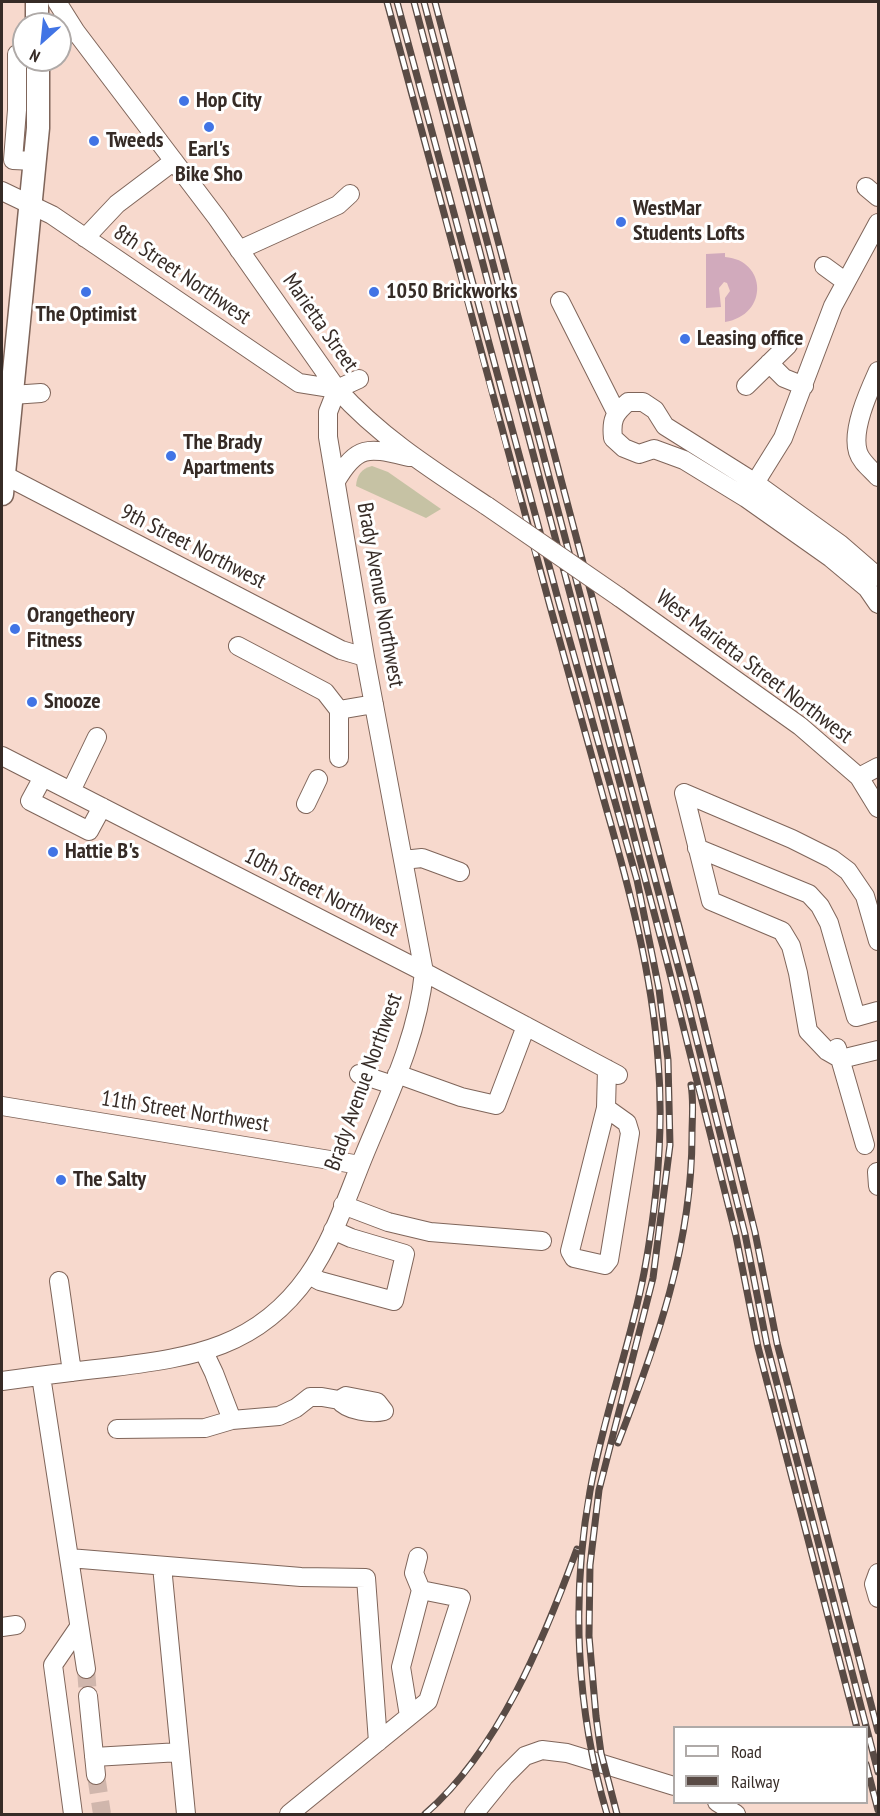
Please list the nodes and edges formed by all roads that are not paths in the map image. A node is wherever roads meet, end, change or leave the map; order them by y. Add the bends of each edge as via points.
1 (57, 2) edge
2 (16, 72) edge
3 (38, 72) edge
4 (174, 160) junction
5 (35, 162) junction
6 (2, 191) edge
7 (350, 194) dead end
8 (31, 204) junction
9 (879, 223) edge
10 (85, 238) junction
11 (239, 250) junction
12 (824, 266) dead end
13 (846, 282) junction
14 (560, 301) dead end
15 (788, 345) dead end
16 (769, 363) junction
17 (879, 371) edge
18 (359, 379) dead end
19 (746, 386) dead end
20 (804, 386) junction
21 (337, 389) junction
22 (41, 393) dead end
23 (12, 395) junction
24 (616, 412) junction
25 (417, 459) junction
26 (879, 477) edge
27 (2, 481) edge
28 (336, 481) junction
29 (750, 490) junction
30 (879, 577) edge
31 (619, 597) joint
32 (879, 604) edge
33 (238, 646) dead end
34 (365, 657) junction
35 (374, 704) junction
36 (339, 710) junction
37 (97, 737) dead end
38 (2, 756) edge
39 (339, 758) dead end
40 (879, 767) edge
41 (43, 777) junction
42 (859, 777) junction
43 (318, 779) dead end
44 (71, 791) junction
45 (306, 804) dead end
46 (102, 807) junction
47 (879, 808) edge
48 (382, 831) dead end
49 (399, 839) junction
50 (698, 848) junction
51 (403, 860) junction
52 (460, 872) dead end
53 (879, 941) edge
54 (424, 972) junction
55 (879, 1011) edge
56 (526, 1026) junction
57 (873, 1046) edge
58 (842, 1059) junction
59 (359, 1074) dead end
60 (395, 1080) junction
61 (2, 1106) edge
62 (606, 1108) junction
63 (865, 1145) dead end
64 (360, 1165) junction
65 (343, 1205) junction
66 (333, 1230) junction
67 (542, 1241) dead end
68 (309, 1275) junction
69 (59, 1281) dead end
70 (204, 1352) junction
71 (72, 1372) junction
72 (41, 1376) junction
73 (2, 1381) edge
74 (339, 1400) dead end
75 (232, 1420) junction
76 (117, 1429) dead end
77 (418, 1557) dead end
78 (69, 1558) junction
79 (162, 1566) junction
80 (879, 1573) edge
81 (421, 1590) junction
82 (879, 1598) edge
83 (79, 1627) junction
84 (86, 1669) tunnel mouth
85 (88, 1695) tunnel mouth
86 (409, 1716) junction
87 (378, 1742) junction
88 (180, 1752) junction
89 (673, 1785) edge
90 (719, 1804) edge
91 (73, 1815) edge
92 (186, 1815) edge
93 (289, 1815) edge
94 (474, 1815) edge
95 (736, 1815) edge

1 - 4 street, Marietta Street
2 - 5 street via 13,160
3 - 5 main road
4 - 10 street via 117,204
4 - 11 street, Marietta Street
5 - 8 main road
6 - 8 street, 8th Street Northwest
7 - 11 street via 338,205
8 - 10 street, 8th Street Northwest
8 - 23 main road
9 - 13 street
10 - 21 street, 8th Street Northwest via 299,383
11 - 21 street, Marietta Street
12 - 13 street
13 - 20 street via 832,306
14 - 24 street
15 - 16 street
16 - 19 street
16 - 20 street via 784,378
17 - 26 street via 862,407 857,450 863,463
18 - 21 street
20 - 29 street via 783,438
21 - 25 street, Marietta Street via 380,432
21 - 28 street, Brady Avenue Northwest via 328,412
22 - 23 street
23 - 27 main road
24 - 29 street via 628,402 643,402 655,410 665,426
24 - 29 street via 613,438 624,448 639,454 654,449
25 - 28 street via 367,449 343,468
25 - 31 street, Marietta Street, bridge
27 - 34 street, 9th Street Northwest via 341,650
28 - 34 street, Brady Avenue Northwest
29 - 30 street via 840,544
29 - 32 street via 867,588
31 - 42 street, West Marietta Street Northwest via 800,726
33 - 36 street via 325,692
34 - 35 street, Brady Avenue Northwest
35 - 36 street
35 - 49 street, Brady Avenue Northwest
36 - 39 street
37 - 44 street
38 - 41 street, 10th Street Northwest
40 - 42 street
41 - 44 street, 10th Street Northwest
41 - 46 street via 30,801 89,831
42 - 47 street, West Marietta Street Northwest
43 - 45 street
44 - 46 street, 10th Street Northwest
46 - 54 street, 10th Street Northwest
48 - 49 street
49 - 51 street, Brady Avenue Northwest
50 - 53 street via 684,793 792,839 848,871 865,896
50 - 55 street via 809,894 829,923 856,1017
50 - 58 street via 711,901 782,932 790,946 806,1017 835,1042
51 - 52 street via 422,858
51 - 54 street, Brady Avenue Northwest
54 - 56 street, 10th Street Northwest
54 - 60 street, Brady Avenue Northwest via 422,995
56 - 60 street via 496,1105
56 - 62 street, 10th Street Northwest via 613,1072
57 - 58 street
58 - 63 street
59 - 60 street
60 - 64 street, Brady Avenue Northwest
61 - 64 street, 11th Street Northwest
62 - 62 street via 570,1251 574,1258 605,1265 630,1133 627,1123
64 - 65 street, Brady Avenue Northwest
65 - 66 street, Brady Avenue Northwest
65 - 67 street via 430,1232
66 - 68 street, Brady Avenue Northwest
66 - 68 street via 405,1254 394,1301
68 - 70 street, Brady Avenue Northwest via 293,1295 255,1327
69 - 71 street
70 - 71 street, Brady Avenue Northwest via 172,1360
70 - 75 street
71 - 72 street, Brady Avenue Northwest
72 - 73 street, Brady Avenue Northwest
72 - 78 street
74 - 75 street via 310,1397 279,1416
75 - 76 street via 205,1428
77 - 81 street via 414,1573
78 - 79 street
78 - 83 street
79 - 87 street via 366,1578
79 - 88 street
80 - 82 street via 874,1584
81 - 86 street via 401,1667
81 - 86 street via 461,1599 428,1701
83 - 84 street
83 - 91 street via 54,1665
85 - 88 street via 95,1766
86 - 87 street
87 - 93 street
88 - 92 street
89 - 94 street via 567,1753 542,1750 525,1756
90 - 95 street

